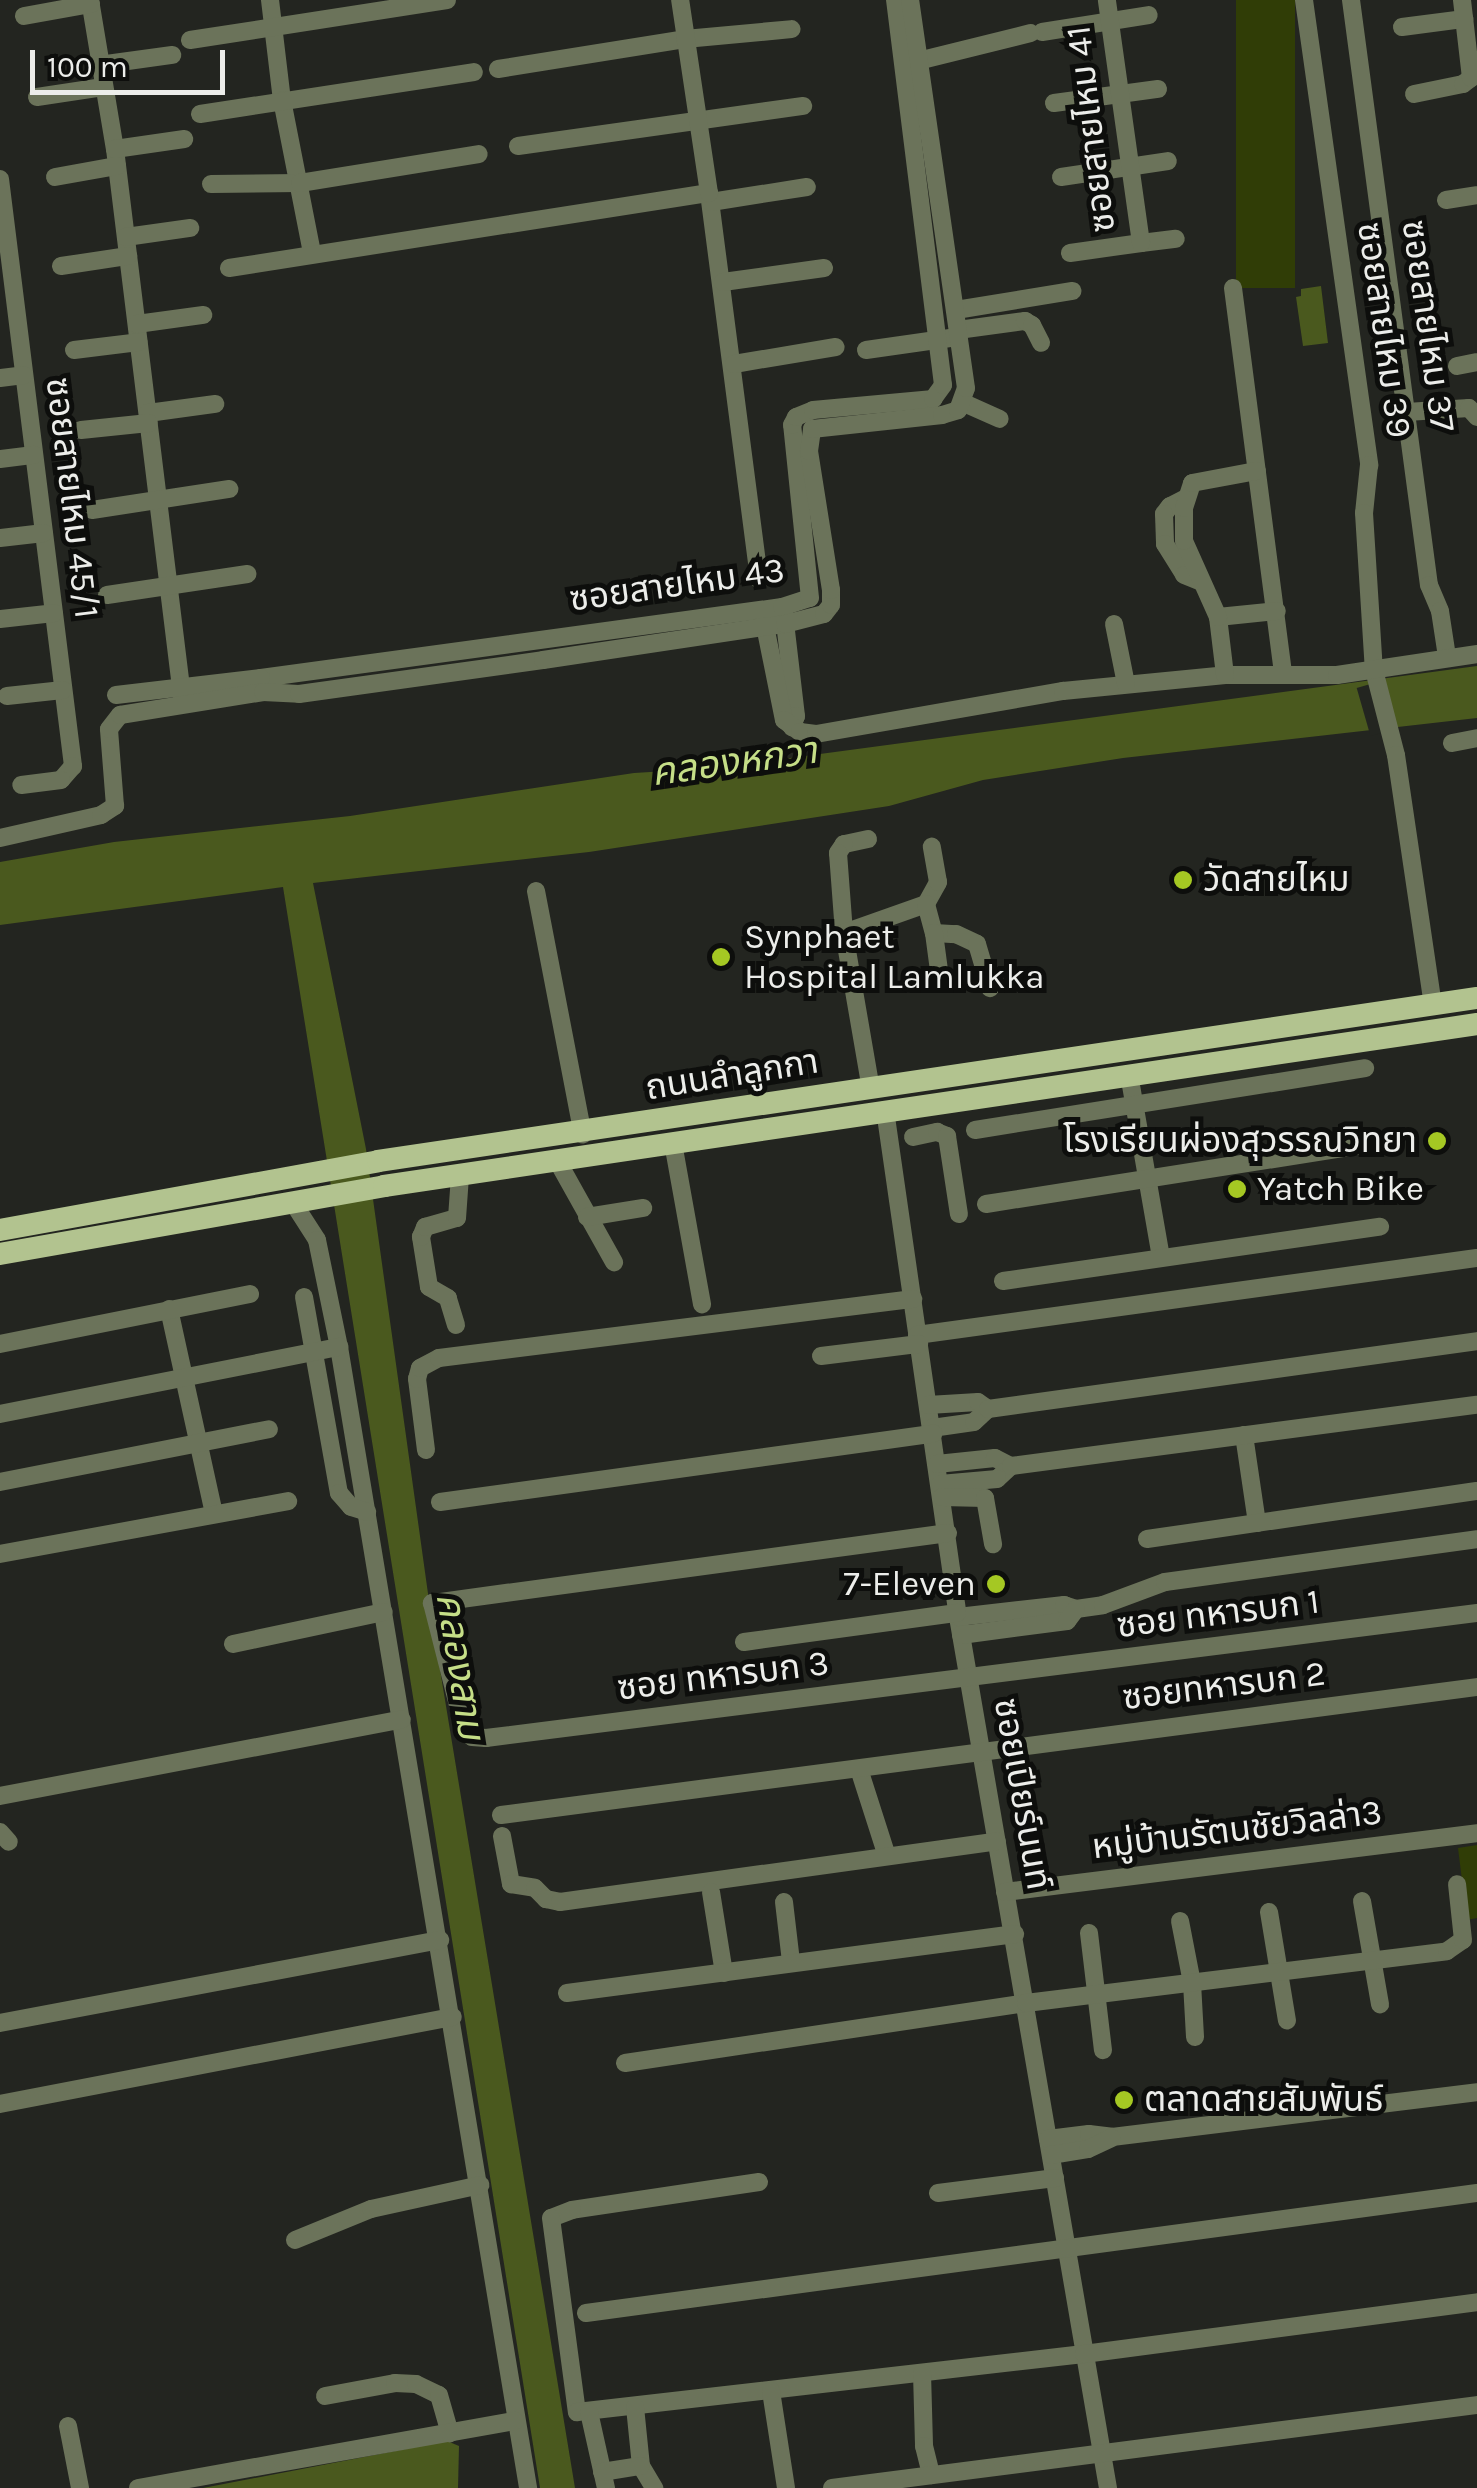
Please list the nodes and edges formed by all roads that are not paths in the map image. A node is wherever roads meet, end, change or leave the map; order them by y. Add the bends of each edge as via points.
1 (270, 0) edge
2 (446, 0) edge
3 (680, 0) edge
4 (894, 0) edge
5 (910, 0) edge
6 (1107, 0) edge
7 (1304, 0) edge
8 (1351, 0) edge
9 (90, 2) edge
10 (1463, 9) edge
11 (1149, 15) dead end
12 (24, 16) dead end
13 (1111, 20) junction
14 (272, 26) junction
15 (1402, 27) dead end
16 (792, 29) dead end
17 (685, 39) junction
18 (190, 40) dead end
19 (172, 55) dead end
20 (922, 60) junction
21 (99, 64) junction
22 (498, 69) dead end
23 (474, 72) dead end
24 (103, 88) junction
25 (1158, 89) dead end
26 (1121, 94) junction
27 (1414, 94) dead end
28 (37, 97) dead end
29 (282, 100) junction
30 (1054, 103) dead end
31 (802, 106) dead end
32 (200, 114) dead end
33 (700, 121) junction
34 (184, 139) dead end
35 (518, 146) dead end
36 (478, 154) dead end
37 (116, 158) junction
38 (1168, 161) dead end
39 (1131, 167) junction
40 (55, 176) dead end
41 (1062, 177) dead end
42 (0, 179) edge
43 (300, 183) junction
44 (210, 184) dead end
45 (807, 187) dead end
46 (1477, 195) edge
47 (709, 198) junction
48 (1446, 200) dead end
49 (2, 216) edge
50 (190, 228) dead end
51 (1176, 239) dead end
52 (1141, 243) junction
53 (127, 247) junction
54 (312, 253) junction
55 (1070, 254) dead end
56 (61, 266) dead end
57 (229, 268) dead end
58 (824, 268) dead end
59 (723, 282) junction
60 (1233, 288) dead end
61 (1072, 290) dead end
62 (7, 295) edge
63 (956, 310) junction
64 (202, 315) dead end
65 (138, 333) junction
66 (952, 335) junction
67 (1041, 343) dead end
68 (836, 347) dead end
69 (74, 350) dead end
70 (866, 350) dead end
71 (1477, 362) edge
72 (734, 364) junction
73 (1457, 366) dead end
74 (24, 375) junction
75 (0, 378) edge
76 (964, 403) junction
77 (215, 404) dead end
78 (1407, 412) junction
79 (1477, 417) edge
80 (149, 418) junction
81 (1000, 419) dead end
82 (81, 430) dead end
83 (34, 454) junction
84 (0, 458) edge
85 (1257, 471) junction
86 (228, 489) dead end
87 (159, 500) junction
88 (92, 510) dead end
89 (44, 533) junction
90 (0, 538) edge
91 (248, 574) dead end
92 (759, 580) dead end
93 (170, 586) junction
94 (107, 594) dead end
95 (1277, 610) junction
96 (54, 613) junction
97 (784, 616) junction
98 (1218, 617) junction
99 (764, 618) junction
100 (0, 619) edge
101 (1114, 624) dead end
102 (1477, 654) edge
103 (1447, 658) junction
104 (1375, 674) junction
105 (1225, 675) junction
106 (1283, 675) junction
107 (1126, 684) junction
108 (181, 685) junction
109 (262, 685) junction
110 (64, 690) junction
111 (116, 695) dead end
112 (7, 696) dead end
113 (183, 704) junction
114 (792, 727) junction
115 (1477, 738) edge
116 (1452, 743) dead end
117 (21, 785) dead end
118 (0, 838) edge
119 (868, 840) dead end
120 (932, 848) dead end
121 (536, 891) dead end
122 (926, 904) junction
123 (844, 933) junction
124 (934, 933) junction
125 (940, 978) dead end
126 (990, 988) dead end
127 (1477, 998) edge
128 (1433, 1005) junction
129 (1477, 1024) edge
130 (1202, 1051) junction
131 (1365, 1068) dead end
132 (1128, 1074) junction
133 (871, 1088) junction
134 (931, 1102) junction
135 (1134, 1105) junction
136 (885, 1110) junction
137 (975, 1130) dead end
138 (937, 1132) junction
139 (583, 1134) junction
140 (912, 1137) dead end
141 (673, 1143) junction
142 (1368, 1144) dead end
143 (558, 1162) junction
144 (460, 1176) junction
145 (1146, 1181) junction
146 (300, 1200) junction
147 (986, 1204) dead end
148 (643, 1208) dead end
149 (959, 1214) dead end
150 (587, 1217) junction
151 (1380, 1227) dead end
152 (0, 1230) edge
153 (0, 1254) edge
154 (1161, 1257) junction
155 (1477, 1258) edge
156 (614, 1262) dead end
157 (1003, 1281) dead end
158 (250, 1294) dead end
159 (304, 1297) dead end
160 (912, 1299) junction
161 (702, 1304) dead end
162 (169, 1309) junction
163 (456, 1325) dead end
164 (918, 1340) junction
165 (1477, 1341) edge
166 (0, 1344) edge
167 (339, 1347) junction
168 (314, 1352) junction
169 (821, 1356) dead end
170 (184, 1376) junction
171 (928, 1405) junction
172 (1477, 1405) edge
173 (988, 1410) junction
174 (0, 1414) edge
175 (270, 1429) dead end
176 (933, 1431) junction
177 (1244, 1436) junction
178 (199, 1444) junction
179 (426, 1450) dead end
180 (938, 1464) junction
181 (1011, 1466) junction
182 (0, 1482) edge
183 (941, 1490) junction
184 (1477, 1491) edge
185 (288, 1501) dead end
186 (440, 1502) dead end
187 (367, 1512) junction
188 (214, 1514) junction
189 (1257, 1523) junction
190 (948, 1533) junction
191 (1147, 1539) dead end
192 (1477, 1540) edge
193 (993, 1544) dead end
194 (0, 1554) edge
195 (384, 1612) junction
196 (1477, 1614) edge
197 (958, 1622) junction
198 (744, 1642) dead end
199 (233, 1644) dead end
200 (968, 1678) junction
201 (1477, 1687) edge
202 (402, 1719) junction
203 (979, 1750) junction
204 (859, 1769) junction
205 (0, 1796) edge
206 (502, 1815) dead end
207 (1477, 1834) edge
208 (502, 1836) dead end
209 (998, 1841) junction
210 (887, 1856) junction
211 (1457, 1884) dead end
212 (711, 1892) dead end
213 (1005, 1892) junction
214 (1362, 1901) dead end
215 (784, 1902) dead end
216 (1269, 1912) dead end
217 (1180, 1921) dead end
218 (1089, 1933) dead end
219 (1016, 1934) junction
220 (440, 1940) junction
221 (1372, 1959) junction
222 (791, 1962) junction
223 (724, 1973) junction
224 (1278, 1973) junction
225 (1192, 1983) junction
226 (568, 1992) dead end
227 (1098, 1995) junction
228 (1026, 2003) junction
229 (1380, 2004) dead end
230 (453, 2017) junction
231 (1287, 2020) dead end
232 (0, 2023) edge
233 (1195, 2037) dead end
234 (1103, 2050) dead end
235 (625, 2063) dead end
236 (1477, 2092) edge
237 (0, 2104) edge
238 (1050, 2147) junction
239 (1055, 2178) junction
240 (759, 2182) dead end
241 (480, 2185) junction
242 (938, 2193) dead end
243 (1477, 2193) edge
244 (295, 2240) dead end
245 (1068, 2249) junction
246 (1477, 2302) edge
247 (586, 2313) dead end
248 (1084, 2354) junction
249 (922, 2372) junction
250 (772, 2391) junction
251 (325, 2396) dead end
252 (1477, 2405) edge
253 (635, 2407) junction
254 (589, 2412) junction
255 (514, 2421) junction
256 (68, 2426) dead end
257 (450, 2433) junction
258 (1101, 2453) junction
259 (641, 2466) junction
260 (931, 2475) junction
261 (604, 2480) edge
262 (80, 2488) edge
263 (138, 2488) edge
264 (528, 2488) edge
265 (654, 2488) edge
266 (786, 2488) edge
267 (832, 2488) edge
268 (1108, 2488) edge

1 - 14 street
2 - 14 street
3 - 17 street
4 - 66 street, ซอยสายไหม 43
5 - 20 street
6 - 13 street, ซอยสายไหม 41
7 - 104 street, ซอยสายไหม 39 via 1369,465 1364,512
8 - 78 street, ซอยสายไหม 37
9 - 12 street
9 - 21 street
10 - 15 street
10 - 27 street via 1469,82
11 - 13 street
13 - 20 street
13 - 26 street, ซอยสายไหม 41
14 - 18 street
14 - 29 street
16 - 17 street
17 - 22 street
17 - 33 street
19 - 21 street
20 - 63 street
21 - 24 street
23 - 29 street
24 - 28 street
24 - 37 street
25 - 26 street
26 - 30 street
26 - 39 street, ซอยสายไหม 41
29 - 32 street
29 - 43 street
31 - 33 street
33 - 35 street
33 - 47 street
34 - 37 street
36 - 43 street
37 - 40 street
37 - 53 street
38 - 39 street
39 - 41 street
39 - 52 street, ซอยสายไหม 41
42 - 49 street, ซอยสายไหม 45/1
43 - 44 street
43 - 54 street
45 - 47 street
46 - 48 street
47 - 54 street
47 - 59 street
49 - 62 street, ซอยสายไหม 45/1
50 - 53 street
51 - 52 street
52 - 55 street, ซอยสายไหม 41
53 - 56 street
53 - 65 street
54 - 57 street
58 - 59 street
59 - 72 street
60 - 85 street
61 - 63 street
62 - 74 street, ซอยสายไหม 45/1
63 - 66 street
64 - 65 street
65 - 69 street
65 - 80 street
66 - 67 street via 1025,322
66 - 70 street
66 - 76 street
66 - 97 street, ซอยสายไหม 43 via 943,385 933,399 802,412 792,425 812,589 810,598
68 - 72 street
71 - 73 street
72 - 92 street
74 - 75 street
74 - 83 street, ซอยสายไหม 45/1
76 - 81 street
76 - 97 street via 942,415 812,429 809,451 830,605 814,620
77 - 80 street
78 - 79 street via 1469,408
78 - 103 street, ซอยสายไหม 37 via 1430,585
80 - 82 street
80 - 87 street
83 - 84 street
83 - 89 street, ซอยสายไหม 45/1
85 - 95 street
85 - 98 street via 1192,484 1186,498 1184,541
86 - 87 street
87 - 88 street
87 - 93 street
89 - 90 street
89 - 96 street, ซอยสายไหม 45/1
91 - 93 street
93 - 94 street
93 - 108 street
95 - 98 street
95 - 106 street
96 - 100 street
96 - 110 street, ซอยสายไหม 45/1
97 - 99 street, ซอยสายไหม 43
97 - 114 street
98 - 105 street
99 - 109 street, ซอยสายไหม 43 via 299,694
99 - 114 street via 784,720
101 - 107 street
102 - 103 street
103 - 104 street
104 - 106 street
104 - 128 street, ซอยสายไหม 39 via 1396,755
105 - 106 street
105 - 107 street
107 - 114 street via 816,734
108 - 109 street
108 - 111 street
108 - 113 street
109 - 113 street
110 - 112 street
110 - 117 street, ซอยสายไหม 45/1 via 69,775
113 - 118 street via 111,722 118,802 110,812
115 - 116 street
119 - 123 street via 839,846
120 - 122 street via 938,882
121 - 139 street
122 - 123 street
122 - 124 street
123 - 133 street
124 - 125 street
124 - 126 street via 977,944
127 - 128 main road, ถนนลำลูกกา
128 - 130 main road, ถนนลำลูกกา
129 - 130 main road, ถนนลำลูกกา
130 - 132 main road, ถนนลำลูกกา
130 - 133 main road, ถนนลำลูกกา
131 - 135 street
132 - 134 main road, ถนนลำลูกกา
132 - 135 street
133 - 139 main road, ถนนลำลูกกา
134 - 136 main road, ถนนลำลูกกา
134 - 138 street
135 - 137 street
135 - 145 street
136 - 141 main road, ถนนลำลูกกา
136 - 160 street, ซอยเปียร์นนท์
138 - 140 street
138 - 149 street via 949,1141
139 - 152 main road, ถนนลำลูกกา via 304,1173
141 - 143 main road, ถนนลำลูกกา
141 - 161 street
142 - 145 street
143 - 144 main road, ถนนลำลูกกา
143 - 150 street
144 - 146 main road, ถนนลำลูกกา
144 - 163 street via 457,1218 426,1228 421,1237 429,1287 448,1298
145 - 147 street
145 - 154 street
146 - 153 main road, ถนนลำลูกกา
146 - 167 street via 316,1240
148 - 150 street
150 - 156 street
151 - 154 street
154 - 157 street
155 - 164 street
158 - 162 street
159 - 168 street
160 - 164 street, ซอยเปียร์นนท์
160 - 179 street via 439,1358 420,1368 417,1379
162 - 166 street
162 - 170 street
164 - 169 street
164 - 171 street, ซอยเปียร์นนท์
165 - 173 street
167 - 168 street
167 - 187 street
168 - 170 street
168 - 187 street via 340,1494 350,1507
170 - 174 street
170 - 178 street
171 - 173 street via 978,1402
171 - 176 street, ซอยเปียร์นนท์
172 - 177 street
173 - 176 street via 974,1422
175 - 178 street
176 - 180 street, ซอยเปียร์นนท์
176 - 186 street
177 - 181 street
177 - 189 street
178 - 182 street
178 - 188 street
180 - 181 street via 995,1458
180 - 183 street, ซอยเปียร์นนท์
181 - 183 street via 996,1479
183 - 190 street, ซอยเปียร์นนท์
183 - 193 street via 984,1498
184 - 189 street
185 - 188 street
187 - 195 street
188 - 194 street
189 - 191 street
190 - 197 street, ซอยเปียร์นนท์
190 - 200 street, ซอย ทหารบก 3 via 432,1603 464,1729 472,1737
192 - 197 street via 1164,1582 1103,1605
195 - 199 street
195 - 202 street
196 - 200 street, ซอย ทหารบก 1
197 - 198 street
197 - 200 street, ซอยเปียร์นนท์
200 - 203 street, ซอยเปียร์นนท์
201 - 203 street, ซอยทหารบก 2
202 - 205 street
202 - 220 street
203 - 204 street, ซอยทหารบก 2
203 - 209 street, ซอยเปียร์นนท์
204 - 206 street, ซอยทหารบก 2
204 - 210 street
207 - 213 street, หมู่บ้านรัตนชัยวิลล่า3
208 - 210 street via 511,1884 560,1902
209 - 210 street
209 - 213 street, ซอยเปียร์นนท์
211 - 221 street via 1464,1933 1458,1947
212 - 223 street
213 - 219 street, ซอยเปียร์นนท์
214 - 221 street
215 - 222 street
216 - 224 street
217 - 225 street
218 - 227 street
219 - 222 street
219 - 228 street, ซอยเปียร์นนท์
220 - 230 street
220 - 232 street
221 - 224 street
221 - 229 street
222 - 223 street
223 - 226 street
224 - 225 street
224 - 231 street
225 - 227 street
225 - 233 street
227 - 228 street
227 - 234 street
228 - 235 street
228 - 238 street, ซอยเปียร์นนท์
230 - 237 street
230 - 241 street
236 - 238 street via 1112,2137 1089,2134
238 - 239 street, ซอยเปียร์นนท์
239 - 242 street
239 - 245 street, ซอยเปียร์นนท์
240 - 254 street via 551,2218 577,2412
241 - 244 street via 372,2209
241 - 255 street
243 - 245 street
245 - 247 street
245 - 248 street, ซอยเปียร์นนท์
246 - 248 street
248 - 249 street
248 - 258 street, ซอยเปียร์นนท์
249 - 250 street
249 - 260 street
250 - 253 street
250 - 266 street
251 - 257 street via 416,2384 439,2395
252 - 258 street
253 - 254 street
253 - 259 street
254 - 261 street
255 - 257 street
255 - 264 street
256 - 262 street
257 - 263 street
258 - 260 street
258 - 268 street, ซอยเปียร์นนท์
259 - 261 street
259 - 265 street
260 - 267 street

